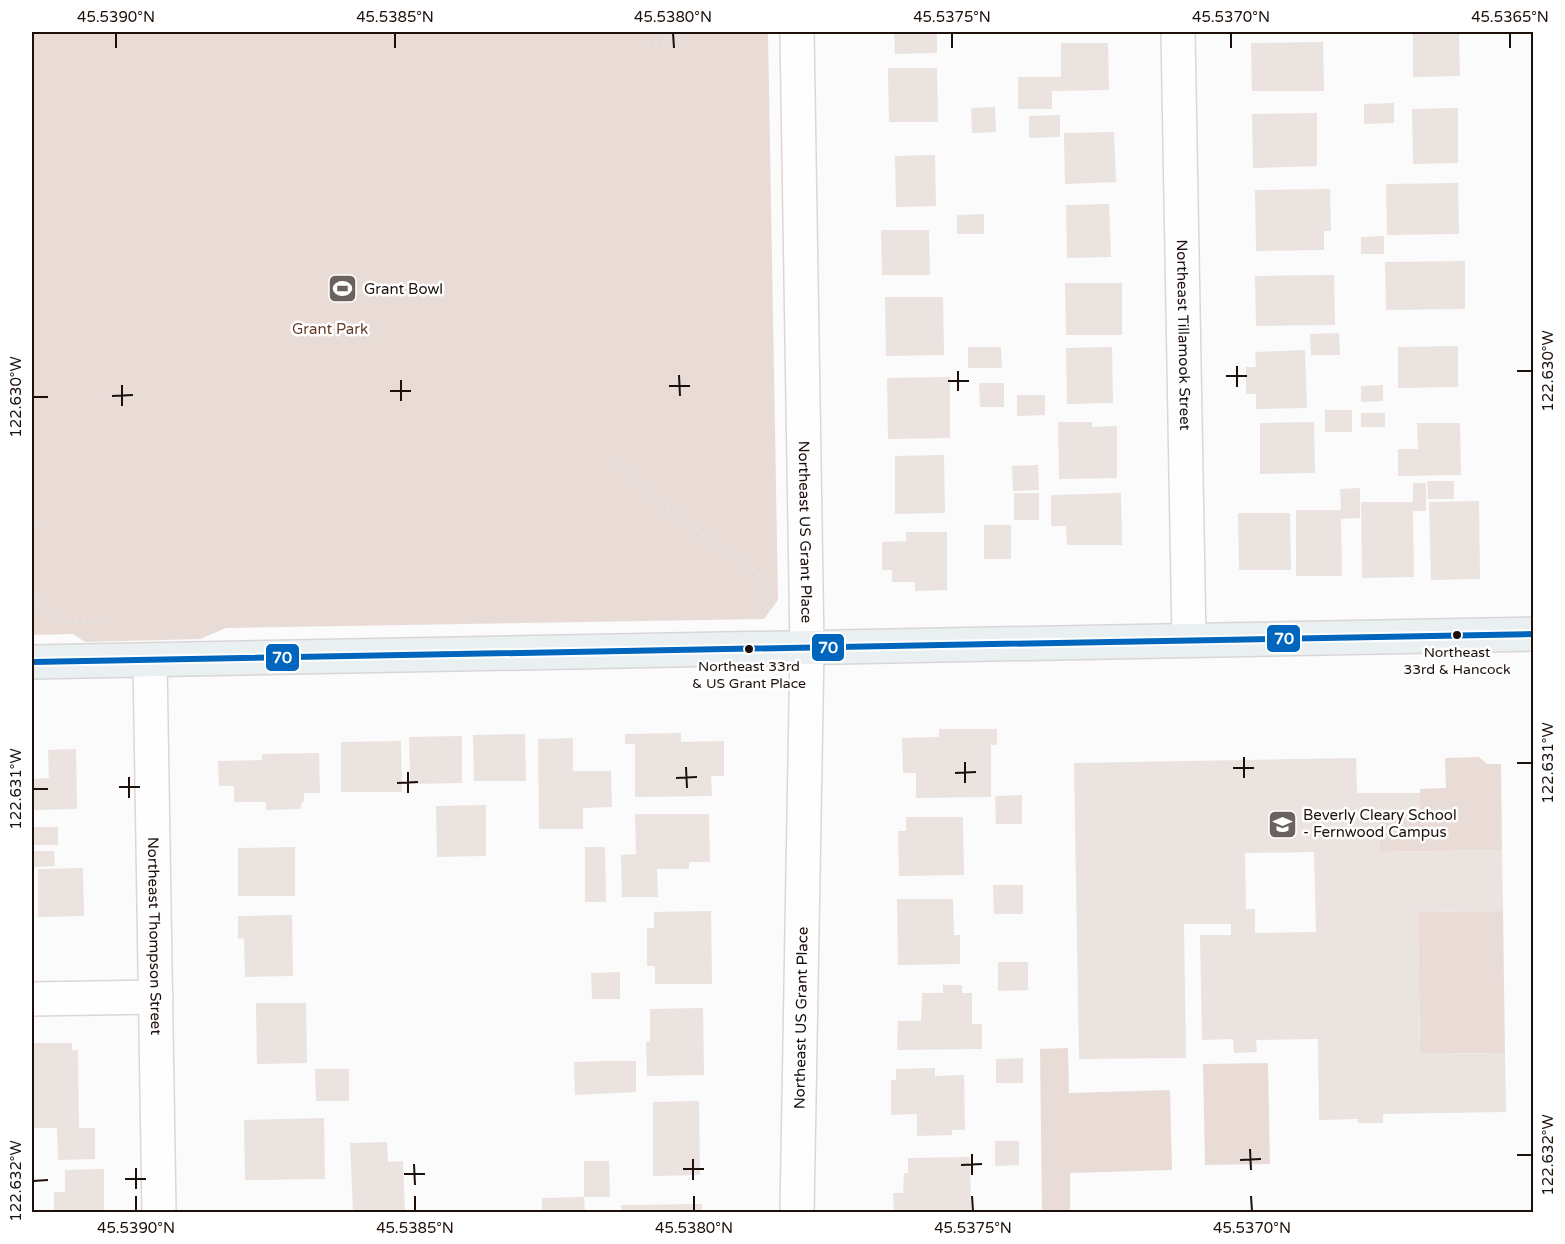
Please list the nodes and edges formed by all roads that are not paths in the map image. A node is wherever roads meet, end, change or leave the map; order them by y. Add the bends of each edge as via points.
1 (797, 32) edge
2 (1178, 32) edge
3 (1533, 634) edge
4 (1189, 640) junction
5 (807, 648) junction
6 (150, 660) junction
7 (32, 662) edge
8 (156, 997) junction
9 (32, 999) edge
10 (159, 1212) edge
11 (797, 1212) edge

1 - 5 street, Northeast US Grant Place
2 - 4 street, Northeast Tillamook Street
3 - 4 main road
4 - 5 main road
5 - 6 main road
5 - 11 street, Northeast US Grant Place
6 - 7 main road
6 - 8 street, Northeast Thompson Street
8 - 9 street
8 - 10 street, Northeast Thompson Street

